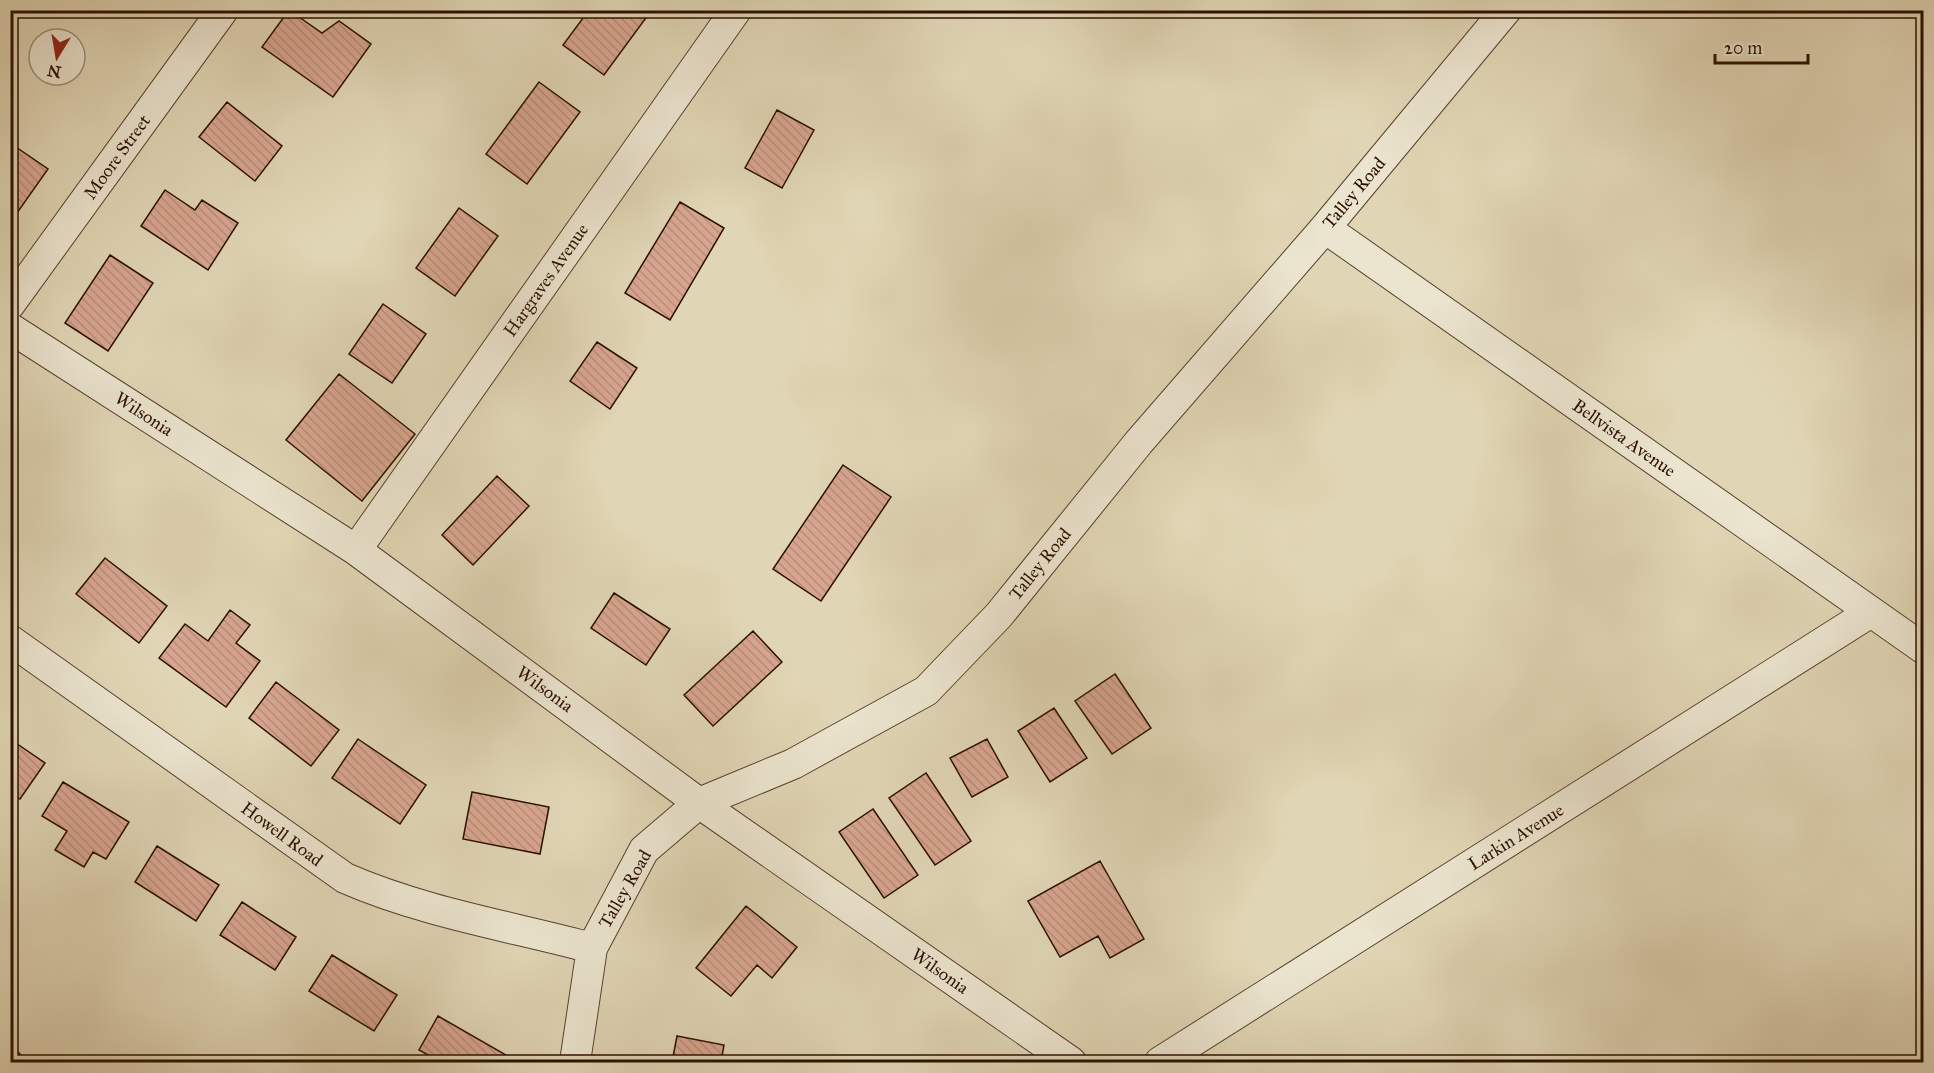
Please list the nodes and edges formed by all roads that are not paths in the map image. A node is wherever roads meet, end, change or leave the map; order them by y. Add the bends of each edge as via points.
1 (223, 10) edge
2 (736, 10) edge
3 (1506, 10) edge
4 (1325, 228) junction
5 (10, 304) edge
6 (10, 328) edge
7 (356, 550) junction
8 (1872, 612) junction
9 (10, 640) edge
10 (1923, 649) edge
11 (699, 803) junction
12 (592, 948) junction
13 (575, 1062) edge
14 (1071, 1062) edge
15 (1160, 1062) edge

1 - 5 street, Moore Street
2 - 7 street, Hargraves Avenue
3 - 4 street, Talley Road
4 - 8 street, Bellvista Avenue
4 - 11 street, Talley Road via 1139,442 999,615 926,691 793,764
6 - 7 street, Wilsonia
7 - 11 street, Wilsonia
8 - 10 street, Bellvista Avenue
8 - 15 street, Larkin Avenue
9 - 12 street, Howell Road via 345,878 425,907
11 - 12 street, Talley Road via 644,850
11 - 14 street, Wilsonia
12 - 13 street, Talley Road

